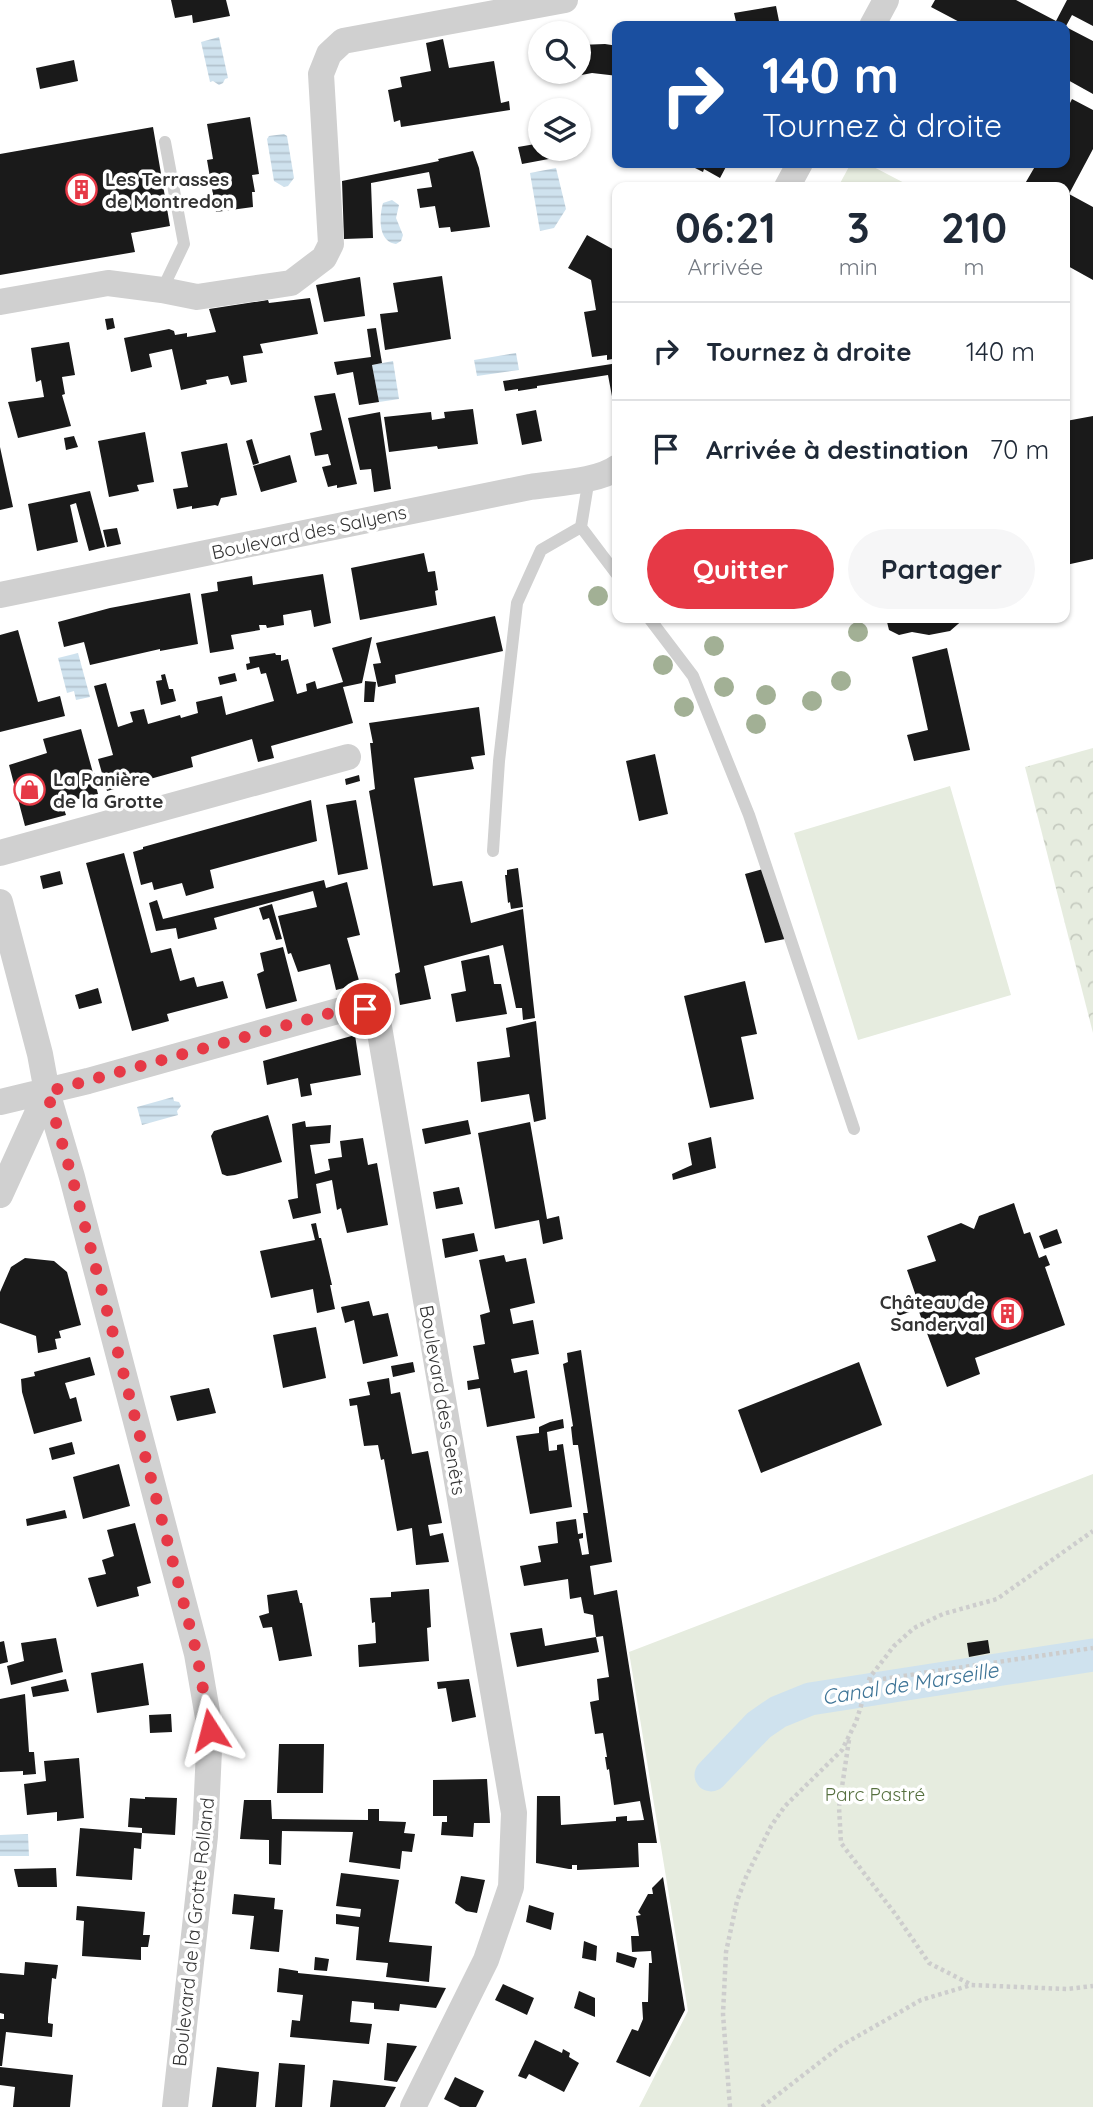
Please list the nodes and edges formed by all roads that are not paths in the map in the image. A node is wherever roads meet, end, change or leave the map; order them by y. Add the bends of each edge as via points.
1 (565, 0) edge
2 (886, 0) edge
3 (875, 21) edge
4 (165, 142) dead end
5 (162, 290) junction
6 (0, 302) edge
7 (612, 471) edge
8 (589, 478) junction
9 (581, 527) junction
10 (612, 568) edge
11 (0, 595) edge
12 (653, 623) edge
13 (348, 757) dead end
14 (493, 851) dead end
15 (0, 853) edge
16 (0, 902) edge
17 (47, 1092) junction
18 (0, 1102) edge
19 (853, 1129) dead end
20 (0, 1195) edge
21 (175, 2107) edge
22 (413, 2107) edge

1 - 5 street via 342,41 329,54 321,74 331,244 324,258 291,283 197,298
2 - 3 street
4 - 5 lane via 184,244
5 - 6 street via 108,283
7 - 8 street, Boulevard des Salyens
8 - 9 lane
8 - 11 street, Boulevard des Salyens
9 - 10 lane
9 - 14 lane via 541,550 517,603
12 - 19 lane via 694,676 749,816
13 - 15 street
16 - 17 street, Boulevard de la Grotte Rolland
17 - 18 street
17 - 20 street
17 - 21 street, Boulevard de la Grotte Rolland via 197,1654 210,1730 205,1836
17 - 22 street, Boulevard des Genêts via 345,1009 365,1009 377,1015 514,1813 510,1887 486,1960

